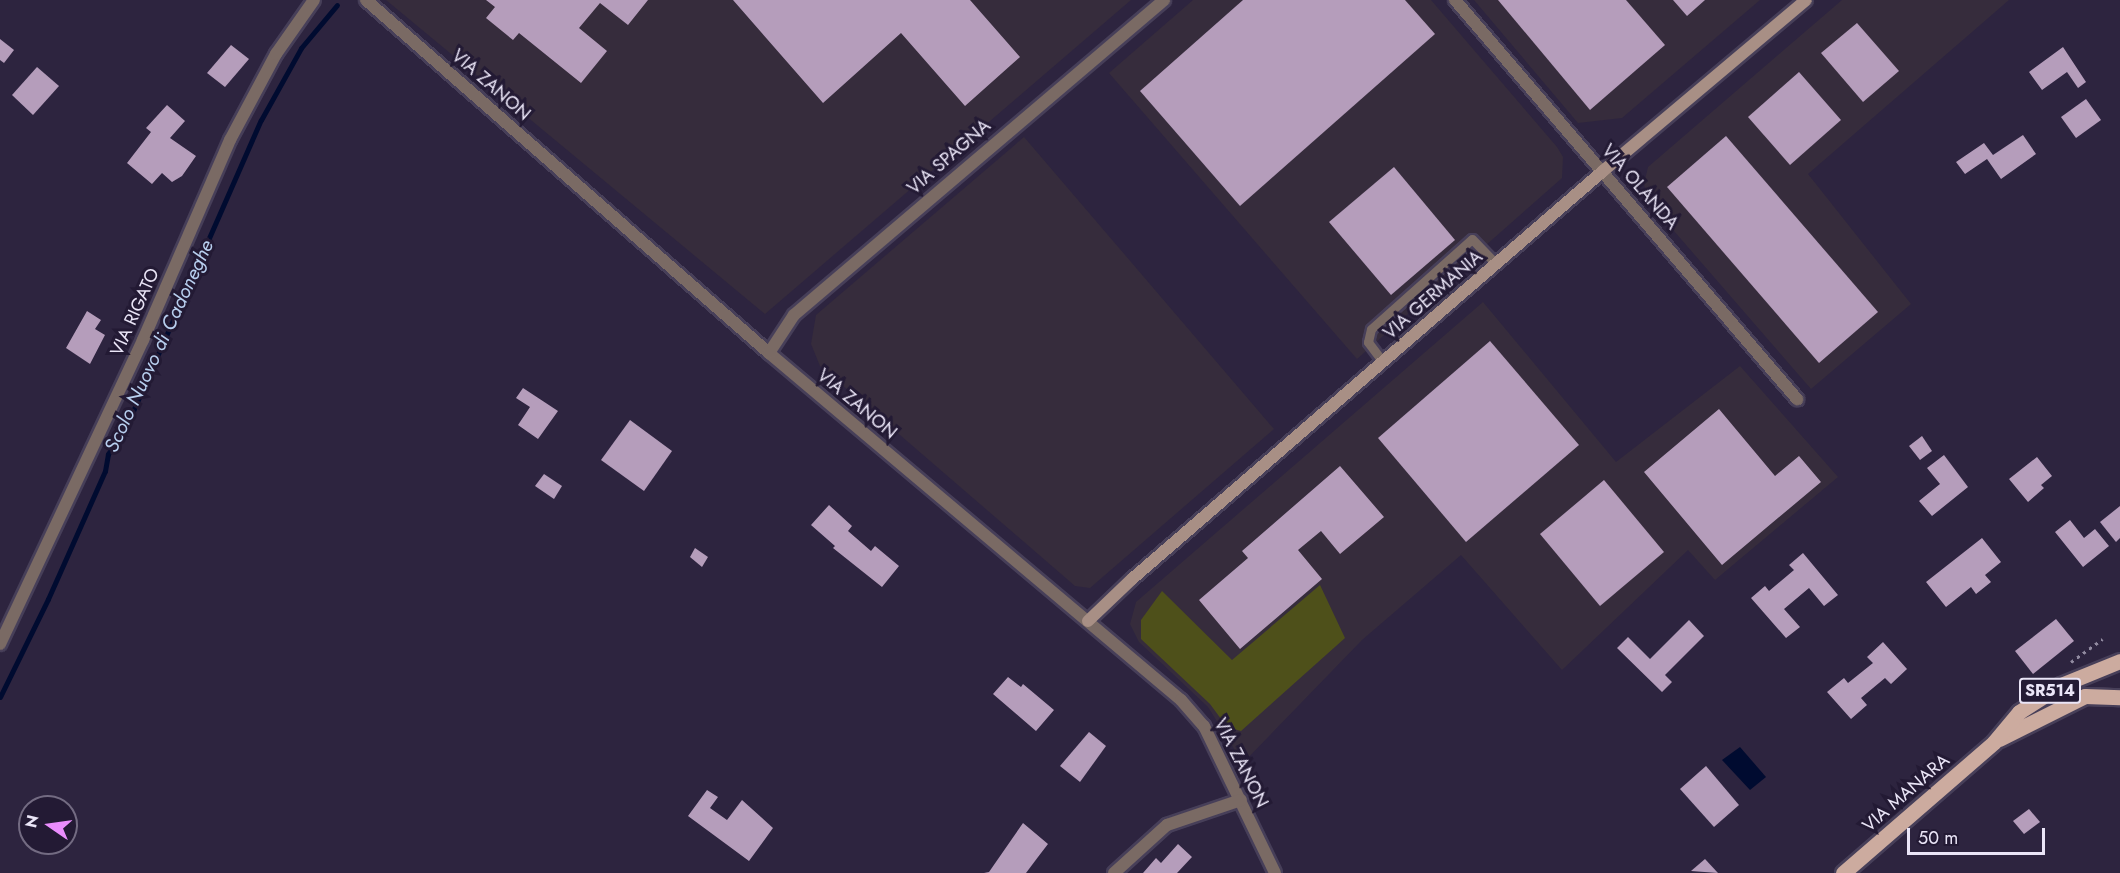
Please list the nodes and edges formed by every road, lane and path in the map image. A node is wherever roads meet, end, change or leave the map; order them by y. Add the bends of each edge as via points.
1 (314, 0) edge
2 (366, 0) edge
3 (1164, 0) edge
4 (1455, 0) edge
5 (1806, 0) edge
6 (1603, 171) junction
7 (1496, 264) junction
8 (769, 353) junction
9 (1383, 362) junction
10 (1797, 399) dead end
11 (1088, 621) junction
12 (0, 644) edge
13 (2120, 661) edge
14 (2120, 697) edge
15 (1994, 742) junction
16 (1241, 800) junction
17 (1114, 873) edge
18 (1275, 873) edge
19 (1843, 873) edge

1 - 12 street, VIA RIGATO via 271,62 230,140 143,340
2 - 8 street, VIA ZANON
3 - 8 street, VIA SPAGNA via 794,315
4 - 6 street, VIA OLANDA
5 - 6 street, VIA GERMANIA
6 - 7 street, VIA GERMANIA
6 - 10 street, VIA OLANDA
7 - 9 street, VIA GERMANIA
7 - 9 lane via 1472,239 1371,329 1368,342
8 - 11 street, VIA ZANON
9 - 11 street, VIA GERMANIA
11 - 16 street, VIA ZANON via 1181,700 1204,726
13 - 15 main road, VIA MANARA / SR514 via 2034,701
14 - 15 main road, VIA MANARA / SR514 via 2085,696
15 - 19 main road, VIA MANARA / SR514
16 - 17 street via 1167,825
16 - 18 street, VIA ZANON

